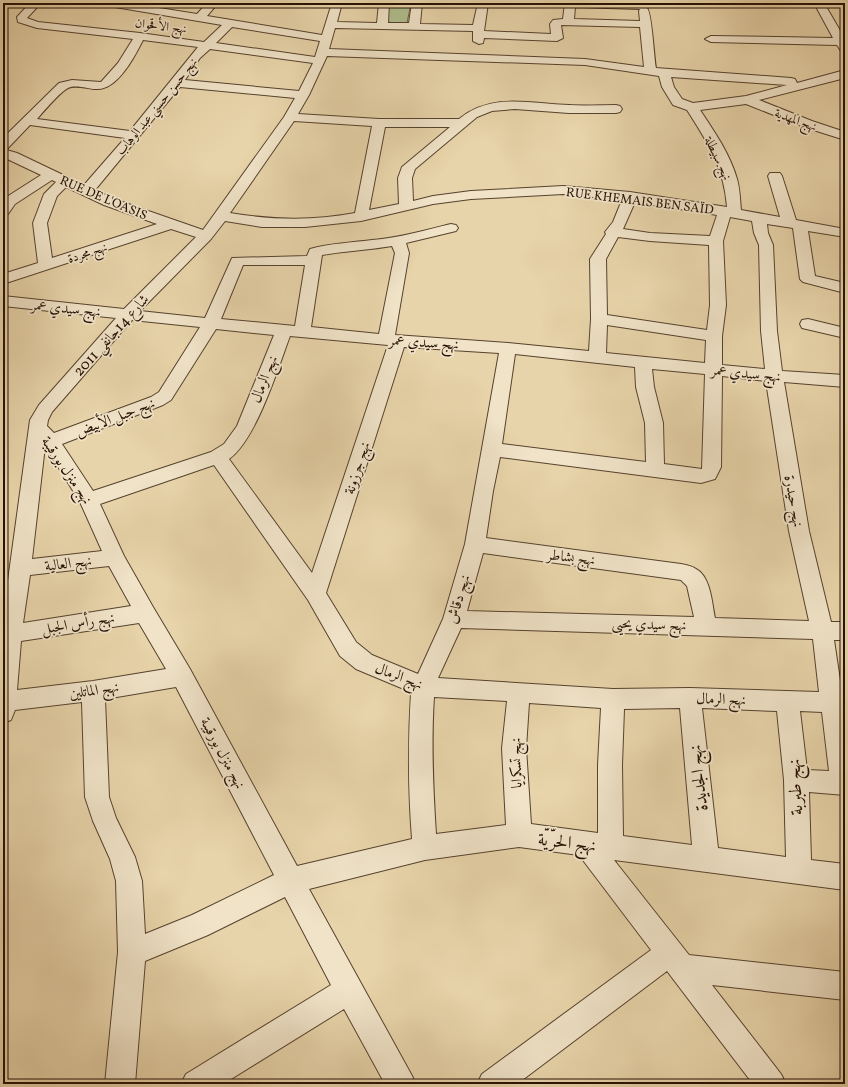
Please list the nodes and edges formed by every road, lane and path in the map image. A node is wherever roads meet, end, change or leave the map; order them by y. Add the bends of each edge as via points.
1 (30, 3) edge
2 (36, 3) edge
3 (110, 3) edge
4 (213, 3) edge
5 (338, 3) edge
6 (384, 3) edge
7 (417, 3) edge
8 (483, 3) edge
9 (819, 3) edge
10 (124, 4) edge
11 (570, 4) edge
12 (644, 4) edge
13 (200, 18) junction
14 (568, 22) junction
15 (229, 24) junction
16 (646, 24) junction
17 (382, 26) junction
18 (414, 26) junction
19 (478, 31) junction
20 (140, 36) junction
21 (711, 39) dead end
22 (325, 44) junction
23 (207, 45) junction
24 (842, 45) edge
25 (481, 57) junction
26 (650, 71) junction
27 (664, 73) junction
28 (845, 74) edge
29 (177, 83) junction
30 (805, 84) junction
31 (303, 95) junction
32 (747, 100) junction
33 (692, 107) junction
34 (616, 109) dead end
35 (290, 117) junction
36 (27, 120) junction
37 (380, 123) junction
38 (463, 123) junction
39 (135, 135) junction
40 (845, 136) edge
41 (3, 145) edge
42 (3, 153) edge
43 (52, 174) junction
44 (775, 176) dead end
45 (65, 181) junction
46 (86, 192) junction
47 (630, 196) junction
48 (406, 207) junction
49 (3, 211) edge
50 (730, 212) junction
51 (221, 216) junction
52 (361, 216) junction
53 (759, 217) junction
54 (795, 223) junction
55 (171, 224) junction
56 (451, 228) dead end
57 (612, 232) junction
58 (845, 233) edge
59 (206, 236) junction
60 (398, 241) junction
61 (716, 241) junction
62 (313, 260) junction
63 (46, 265) junction
64 (3, 279) edge
65 (845, 288) edge
66 (3, 301) edge
67 (128, 314) junction
68 (599, 319) junction
69 (212, 323) junction
70 (808, 324) dead end
71 (284, 331) junction
72 (302, 331) junction
73 (845, 333) edge
74 (714, 336) junction
75 (392, 340) junction
76 (508, 348) junction
77 (597, 356) junction
78 (644, 362) junction
79 (713, 369) junction
80 (774, 376) junction
81 (845, 381) edge
82 (44, 434) junction
83 (492, 449) junction
84 (218, 457) junction
85 (655, 469) junction
86 (89, 500) junction
87 (474, 544) junction
88 (115, 557) junction
89 (21, 568) junction
90 (315, 594) junction
91 (145, 613) junction
92 (454, 619) junction
93 (706, 626) junction
94 (822, 629) junction
95 (845, 631) edge
96 (11, 634) junction
97 (182, 676) junction
98 (423, 687) junction
99 (93, 691) junction
100 (519, 692) junction
101 (690, 698) junction
102 (613, 699) junction
103 (788, 702) junction
104 (832, 702) junction
105 (4, 707) edge
106 (796, 780) junction
107 (844, 784) edge
108 (519, 835) junction
109 (598, 846) junction
110 (425, 848) junction
111 (706, 858) junction
112 (799, 872) junction
113 (845, 877) edge
114 (291, 880) junction
115 (132, 952) junction
116 (676, 960) junction
117 (845, 986) edge
118 (349, 990) junction
119 (120, 1084) edge
120 (196, 1084) edge
121 (401, 1084) edge
122 (492, 1084) edge
123 (772, 1084) edge

1 - 2 street
2 - 20 street, نهج الأقحوان via 22,20 37,25
3 - 10 street
4 - 13 street
5 - 22 street, شارع 14جانفي 2011
6 - 17 street
7 - 18 street
8 - 19 street
9 - 24 street
10 - 13 street
11 - 12 street
11 - 14 street
12 - 16 street
13 - 15 street
14 - 16 street
14 - 19 street via 555,24 557,38
15 - 22 street
15 - 23 street, نهج حسن حسني عبد الوهاب
16 - 26 street
17 - 18 street
17 - 22 street
18 - 19 street
19 - 25 street
20 - 23 street, نهج الأقحوان
20 - 36 street via 106,84 102,86 73,83 63,86
21 - 24 street
22 - 23 street, نهج الأقحوان
22 - 25 street
22 - 31 street, شارع 14جانفي 2011
23 - 29 street, نهج حسن حسني عبد الوهاب
25 - 26 street via 585,62
26 - 27 street
27 - 30 street
27 - 33 street via 676,102
28 - 30 street
29 - 31 street
29 - 39 street, نهج حسن حسني عبد الوهاب
30 - 32 street
31 - 35 street, شارع 14جانفي 2011
32 - 33 street
32 - 40 street, نهج المهدية
33 - 50 street, نهج سبيطلة via 728,173 733,192
34 - 38 street via 515,105 496,107 473,114
35 - 37 street
35 - 51 street, شارع 14جانفي 2011
36 - 39 street
36 - 41 street
37 - 38 street
37 - 52 street
38 - 48 street via 409,167 405,178
39 - 46 street, نهج حسن حسني عبد الوهاب
42 - 43 street, RUE DE L'OASIS
43 - 45 street, RUE DE L'OASIS
43 - 49 street via 10,201
44 - 54 street
45 - 46 street, RUE DE L'OASIS
45 - 63 street via 51,194 40,223
46 - 55 street, RUE DE L'OASIS
47 - 48 street, RUE KHEMAIS BEN SAÏD via 563,190 530,191 471,195
47 - 50 street, RUE KHEMAIS BEN SAÏD
47 - 57 street via 620,222
48 - 52 street, RUE KHEMAIS BEN SAÏD
50 - 53 street, RUE KHEMAIS BEN SAÏD
50 - 61 street, نهج سبيطلة
51 - 52 street, RUE KHEMAIS BEN SAÏD via 272,224 305,224
51 - 59 street, شارع 14جانفي 2011
53 - 54 street, RUE KHEMAIS BEN SAÏD
53 - 80 street, نهج حيدرة via 766,245 769,332
54 - 58 street, RUE KHEMAIS BEN SAÏD
54 - 65 street via 808,279
55 - 59 street, RUE DE L'OASIS
55 - 63 street, نهج مجردة
56 - 60 street
57 - 61 street
57 - 68 street via 598,259
59 - 67 street, شارع 14جانفي 2011
60 - 62 street via 315,252
60 - 75 street, نهج جرزونة via 402,253
61 - 74 street, نهج سبيطلة via 718,305
62 - 69 street, نهج جبل الأبيض via 236,262
62 - 72 street
63 - 64 street, نهج مجردة
66 - 67 street, نهج سيدي عمر
67 - 69 street, نهج سيدي عمر
67 - 82 street, شارع 14جانفي 2011 via 45,409 39,420
68 - 74 street
68 - 77 street
69 - 71 street, نهج سيدي عمر
69 - 82 street, نهج جبل الأبيض via 165,396 157,401
70 - 73 street
71 - 72 street, نهج سيدي عمر
71 - 84 street, نهج الرمال via 245,428 230,449
72 - 75 street, نهج سيدي عمر
74 - 79 street, نهج سبيطلة
75 - 76 street, نهج سيدي عمر
75 - 90 street, نهج جرزونة
76 - 77 street, نهج سيدي عمر
76 - 83 street, نهج دقاش
77 - 78 street, نهج سيدي عمر
78 - 79 street, نهج سيدي عمر
78 - 85 street via 645,387 654,423
79 - 80 street, نهج سيدي عمر
79 - 85 street, نهج سبيطلة via 711,473 701,476
80 - 81 street, نهج سيدي عمر
80 - 94 street, نهج حيدرة via 799,531
82 - 86 street, نهج منزل بورقيبة
82 - 89 street, شارع 14جانفي 2011
83 - 85 street
83 - 87 street, نهج دقاش
84 - 86 street
84 - 90 street, نهج الرمال
86 - 88 street, نهج منزل بورقيبة
87 - 92 street, نهج دقاش
87 - 93 street, نهج بشاطر via 668,569 690,575 696,583
88 - 89 street, نهج العالية
88 - 91 street, نهج منزل بورقيبة
89 - 96 street, شارع 14جانفي 2011
90 - 98 street, نهج الرمال via 348,649 364,662
91 - 96 street, نهج رأس الجبل
91 - 97 street, نهج منزل بورقيبة
92 - 93 street, نهج سيدي يحيى
92 - 98 street, نهج دقاش
93 - 94 street, نهج سيدي يحيى
94 - 95 street, نهج سيدي يحيى
94 - 104 street, نهج حيدرة
96 - 105 street, شارع 14جانفي 2011
97 - 99 street, نهج الماتلين
97 - 114 street, نهج منزل بورقيبة
98 - 100 street, نهج الرمال
98 - 110 street, نهج دقاش via 420,783
99 - 105 street, نهج الماتلين
99 - 115 street via 97,797 105,822 122,857 129,881
100 - 102 street, نهج الرمال
100 - 108 street, نهج تسكرايا via 514,748
101 - 102 street, نهج الرمال
101 - 103 street, نهج الرمال
101 - 111 street, نهج الجديدة
102 - 109 street via 610,765
103 - 104 street, نهج الرمال
103 - 106 street, نهج طبربة
104 - 107 street, نهج حيدرة
106 - 107 street
106 - 112 street, نهج طبربة
108 - 109 street, نهج الحرّيّة
108 - 110 street, نهج الحرّيّة
109 - 111 street, نهج الحرّيّة
109 - 116 street
110 - 114 street, نهج الحرّيّة
111 - 112 street, نهج الحرّيّة
112 - 113 street, نهج الحرّيّة
114 - 115 street, نهج الحرّيّة via 199,926
114 - 118 street, نهج منزل بورقيبة
115 - 119 street
116 - 117 street
116 - 122 street via 564,1032
116 - 123 street
118 - 120 street
118 - 121 street, نهج منزل بورقيبة

